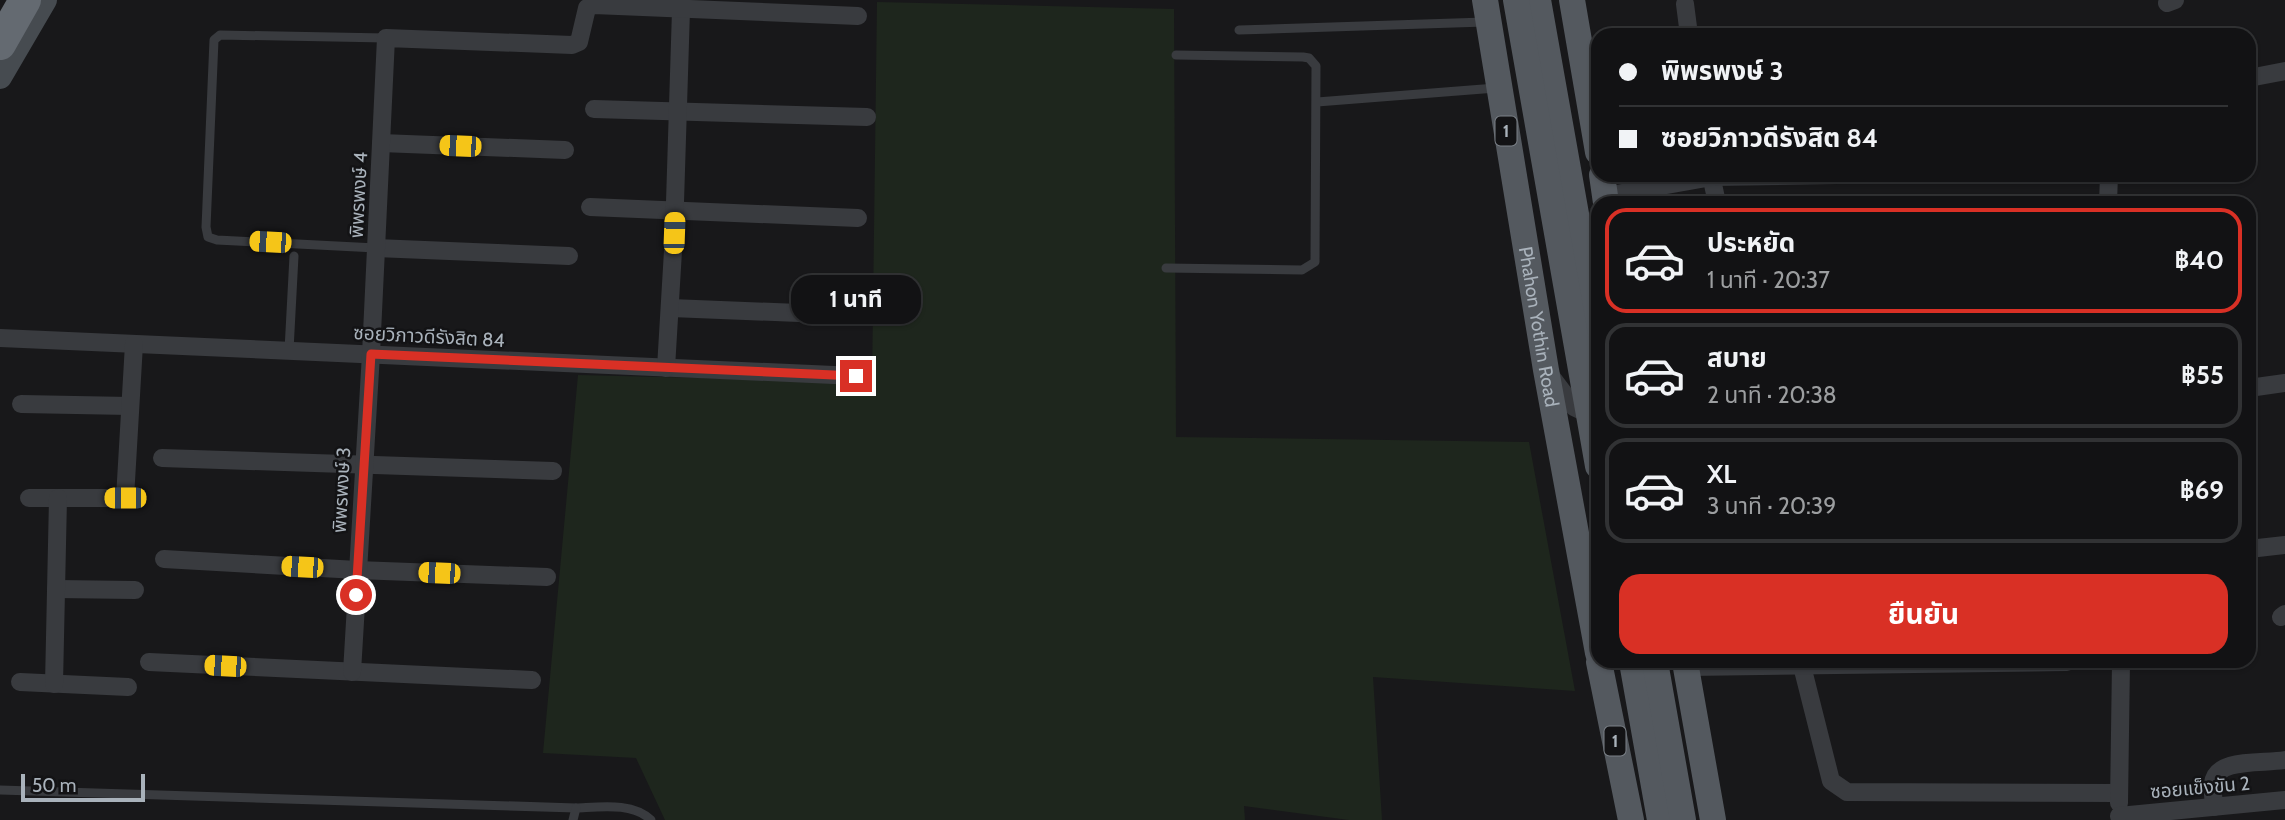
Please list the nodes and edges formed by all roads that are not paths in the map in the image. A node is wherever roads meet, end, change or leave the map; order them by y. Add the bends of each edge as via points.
1 (25, 0) edge
2 (45, 0) edge
3 (1516, 0) edge
4 (1538, 0) edge
5 (1572, 0) edge
6 (1685, 4) dead end
7 (681, 10) junction
8 (1487, 11) edge
9 (858, 16) dead end
10 (1688, 28) edge
11 (1239, 30) dead end
12 (386, 38) junction
13 (0, 44) edge
14 (1176, 55) dead end
15 (2285, 71) edge
16 (2256, 77) edge
17 (0, 78) edge
18 (1499, 88) junction
19 (1317, 102) junction
20 (594, 109) dead end
21 (678, 110) junction
22 (1591, 111) edge
23 (867, 117) dead end
24 (382, 143) junction
25 (565, 150) dead end
26 (1692, 182) edge
27 (1605, 191) edge
28 (1646, 196) edge
29 (590, 207) dead end
30 (675, 209) junction
31 (858, 218) dead end
32 (376, 248) junction
33 (294, 257) dead end
34 (569, 257) dead end
35 (1529, 262) junction
36 (1166, 268) dead end
37 (1591, 299) edge
38 (671, 308) junction
39 (849, 315) dead end
40 (0, 338) edge
41 (134, 344) junction
42 (289, 350) junction
43 (1591, 351) edge
44 (371, 354) junction
45 (666, 368) junction
46 (1546, 370) junction
47 (856, 376) dead end
48 (2285, 383) edge
49 (2256, 387) edge
50 (21, 404) dead end
51 (130, 405) junction
52 (1591, 415) edge
53 (1591, 426) edge
54 (162, 458) dead end
55 (364, 465) junction
56 (553, 471) dead end
57 (29, 498) dead end
58 (58, 498) junction
59 (1591, 538) edge
60 (2285, 545) edge
61 (2256, 548) edge
62 (164, 559) dead end
63 (358, 570) junction
64 (547, 577) dead end
65 (56, 589) junction
66 (135, 590) dead end
67 (1591, 611) edge
68 (1591, 618) edge
69 (149, 662) dead end
70 (1601, 668) edge
71 (1633, 668) edge
72 (1656, 668) edge
73 (1687, 668) edge
74 (1802, 668) edge
75 (2121, 668) edge
76 (352, 671) junction
77 (533, 680) dead end
78 (20, 682) dead end
79 (54, 684) junction
80 (128, 687) dead end
81 (2285, 760) edge
82 (0, 790) edge
83 (2119, 793) junction
84 (2285, 800) edge
85 (2214, 807) junction
86 (576, 808) junction
87 (2119, 818) edge
88 (573, 820) edge
89 (651, 820) edge
90 (1631, 820) edge
91 (1660, 820) edge
92 (1683, 820) edge
93 (1713, 820) edge

1 - 13 highway
2 - 17 main road
3 - 53 main road, Phahon Yothin Road, bridge
4 - 37 main road
5 - 22 main road
6 - 10 street
7 - 9 street
7 - 12 street via 594,5 587,8 579,42 572,45
7 - 21 street
8 - 11 lane
8 - 18 main road, Phahon Yothin Road / 1
12 - 24 street, พิพรพงษ์ 4
12 - 32 lane via 220,35 214,40 208,237
14 - 19 lane via 1309,58 1316,66
15 - 16 street
18 - 19 lane
18 - 35 main road, Phahon Yothin Road / 1
19 - 36 lane via 1315,262 1302,270
20 - 21 street
21 - 23 street
21 - 30 street
24 - 25 street
24 - 32 street, พิพรพงษ์ 4
26 - 28 street
27 - 28 street
29 - 30 street
30 - 31 street
30 - 38 street
32 - 34 street
32 - 44 street, พิพรพงษ์ 4
33 - 42 lane
35 - 43 main road via 1548,330 1566,346
35 - 46 main road, Phahon Yothin Road / 1
38 - 39 street
38 - 45 street
40 - 41 street, ซอยวิภาวดีรังสิต 84
41 - 42 street, ซอยวิภาวดีรังสิต 84
41 - 51 street
42 - 44 street, ซอยวิภาวดีรังสิต 84
44 - 45 street, ซอยวิภาวดีรังสิต 84
44 - 55 street, พิพรพงษ์ 3
45 - 47 street, ซอยวิภาวดีรังสิต 84
46 - 52 street via 1574,407
46 - 68 main road, Phahon Yothin Road / 1
48 - 49 street
50 - 51 street
51 - 58 street via 125,498
54 - 55 street
55 - 56 street
55 - 63 street, พิพรพงษ์ 3
57 - 58 street
58 - 65 street
59 - 67 main road via 1587,564
60 - 61 street
62 - 63 street
63 - 64 street
63 - 76 street, พิพรพงษ์ 3
65 - 66 street
65 - 79 street
69 - 76 street
70 - 90 main road, 1
71 - 91 main road
72 - 92 main road
73 - 93 main road
74 - 83 street via 1831,781 1847,792
75 - 83 street
76 - 77 street
78 - 79 street
79 - 80 street
81 - 85 street via 2228,764 2213,782
82 - 86 lane
83 - 87 street
84 - 85 street, ซอยแข็งขัน 2
85 - 87 street, ซอยแข็งขัน 2
86 - 88 lane
86 - 89 lane via 631,810

